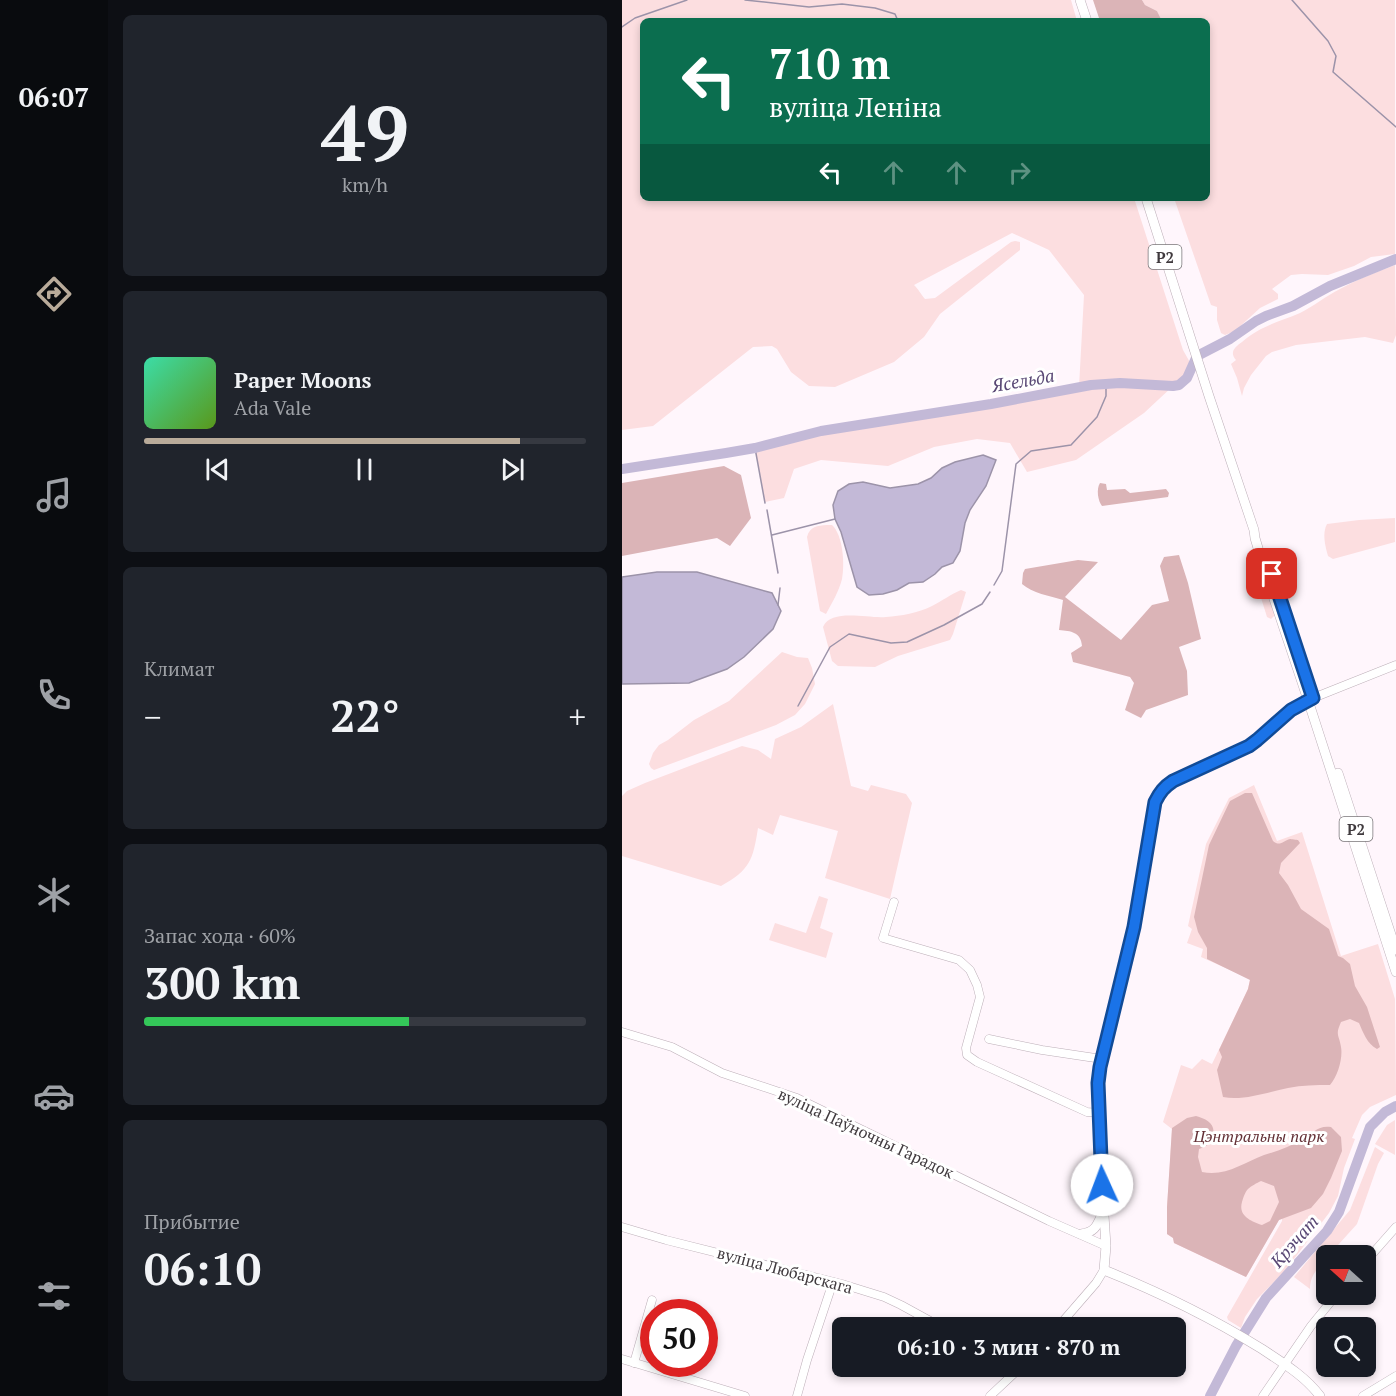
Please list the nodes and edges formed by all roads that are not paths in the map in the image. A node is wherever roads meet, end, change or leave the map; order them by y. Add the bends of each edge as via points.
1 (1080, 0) edge
2 (1086, 18) edge
3 (1147, 201) edge
4 (1396, 665) edge
5 (1310, 699) junction
6 (894, 902) dead end
7 (1396, 950) edge
8 (1396, 972) edge
9 (622, 1032) edge
10 (990, 1039) dead end
11 (1102, 1059) junction
12 (1099, 1113) junction
13 (1104, 1210) junction
14 (622, 1227) edge
15 (1396, 1227) edge
16 (1081, 1234) junction
17 (1106, 1246) junction
18 (1376, 1250) edge
19 (1104, 1270) junction
20 (833, 1282) junction
21 (1328, 1305) edge
22 (923, 1317) edge
23 (1067, 1317) edge
24 (640, 1342) edge
25 (622, 1359) edge
26 (634, 1363) junction
27 (1284, 1364) junction
28 (1396, 1376) edge
29 (1008, 1377) edge
30 (745, 1396) edge
31 (797, 1396) edge
32 (990, 1396) edge
33 (1263, 1396) edge
34 (1320, 1396) edge
35 (1363, 1396) edge

1 - 2 main road
3 - 5 main road, Р2
4 - 5 street
5 - 7 main road, Р2
5 - 8 main road, Р2
5 - 11 main road via 1249,746 1173,781 1159,793 1134,927
6 - 12 street via 883,938 959,960 970,970 980,997 967,1055 1087,1112
9 - 16 street, вуліца Паўночны Гарадок via 672,1047 722,1073 797,1098
10 - 11 street
11 - 12 main road
12 - 13 main road
13 - 16 main road via 1094,1230
13 - 17 main road
14 - 20 street, вуліца Любарскага
15 - 18 street
16 - 17 street, вуліца Паўночны Гарадок
17 - 19 main road
19 - 23 street
19 - 27 main road via 1191,1309
20 - 22 street, вуліца Любарскага via 884,1298
20 - 31 street
21 - 27 street
24 - 26 street
25 - 26 street
26 - 30 street
27 - 33 street
27 - 34 main road
28 - 35 street
29 - 32 street

